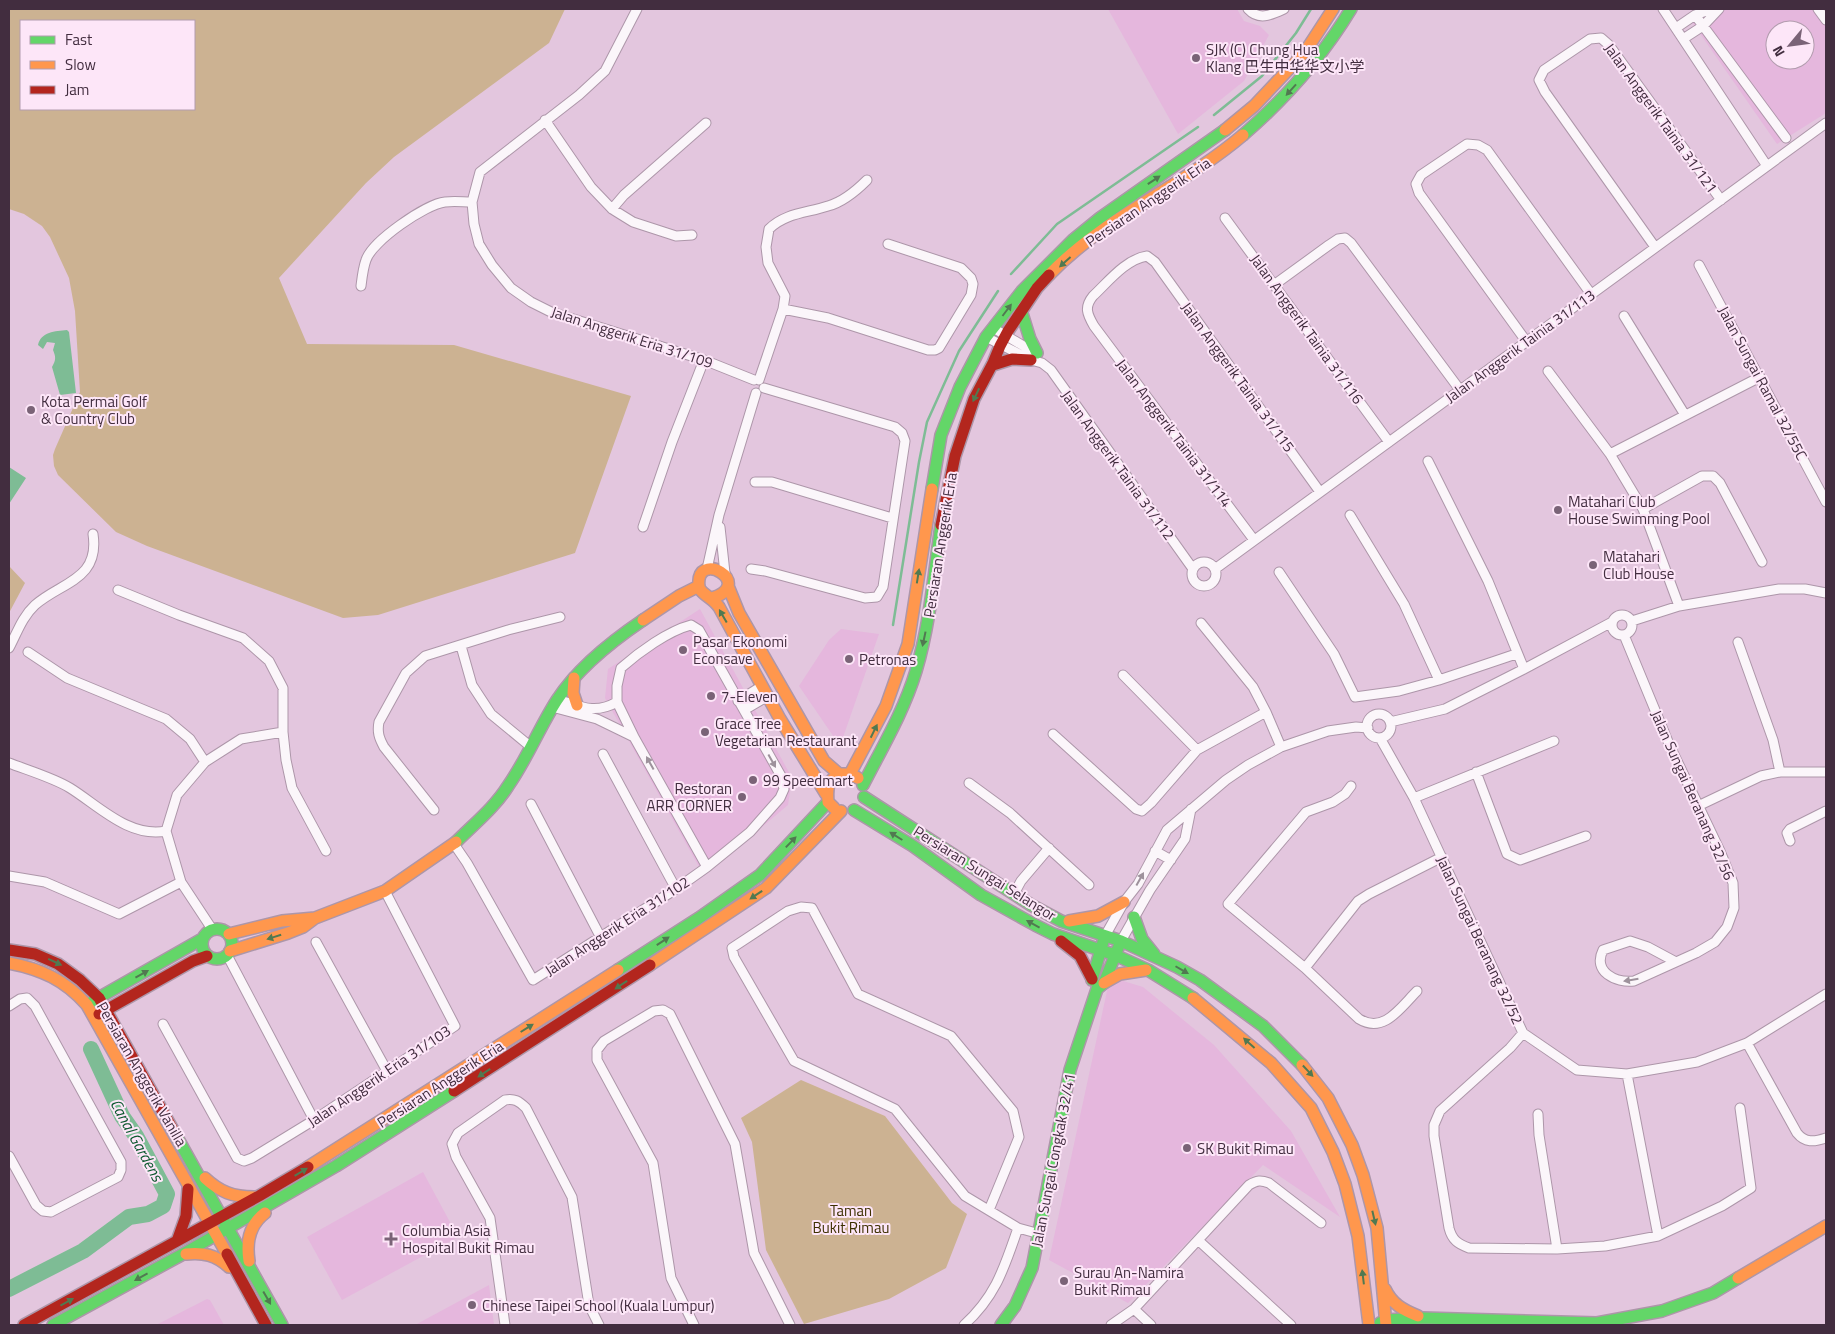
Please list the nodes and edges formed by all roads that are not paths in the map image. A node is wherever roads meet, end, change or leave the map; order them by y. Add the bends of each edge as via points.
1 (638, 9) edge
2 (1248, 9) edge
3 (1284, 9) edge
4 (1333, 9) edge
5 (1351, 9) edge
6 (1663, 9) edge
7 (1712, 9) edge
8 (1720, 9) edge
9 (1818, 9) edge
10 (1695, 15) junction
11 (1826, 20) edge
12 (1703, 26) junction
13 (1676, 28) junction
14 (1683, 39) junction
15 (545, 120) junction
16 (706, 123) dead end
17 (1826, 123) edge
18 (1786, 138) junction
19 (1804, 139) junction
20 (1779, 157) junction
21 (1768, 166) junction
22 (867, 180) dead end
23 (1721, 200) junction
24 (472, 202) junction
25 (612, 209) junction
26 (1225, 218) dead end
27 (692, 235) dead end
28 (888, 244) dead end
29 (1655, 248) junction
30 (1699, 264) dead end
31 (1274, 285) junction
32 (361, 286) dead end
33 (1591, 294) junction
34 (783, 310) junction
35 (1021, 310) junction
36 (1624, 316) dead end
37 (1094, 326) joint
38 (989, 333) junction
39 (1002, 340) junction
40 (1526, 341) junction
41 (1037, 359) junction
42 (704, 360) junction
43 (993, 365) junction
44 (1548, 371) dead end
45 (1760, 377) junction
46 (758, 385) junction
47 (1460, 390) junction
48 (1685, 415) junction
49 (1389, 442) junction
50 (1610, 454) junction
51 (1428, 461) dead end
52 (755, 482) dead end
53 (1320, 492) junction
54 (1826, 502) edge
55 (1643, 510) junction
56 (720, 515) junction
57 (1350, 515) dead end
58 (892, 518) junction
59 (643, 527) dead end
60 (93, 534) dead end
61 (1254, 540) junction
62 (1762, 562) dead end
63 (707, 569) junction
64 (751, 569) dead end
65 (1193, 569) junction
66 (1214, 569) junction
67 (1279, 572) dead end
68 (725, 573) junction
69 (728, 586) junction
70 (118, 590) dead end
71 (705, 593) junction
72 (1826, 593) edge
73 (1679, 606) junction
74 (560, 617) dead end
75 (1632, 621) junction
76 (1612, 622) junction
77 (1201, 623) dead end
78 (1624, 635) junction
79 (1738, 642) dead end
80 (461, 646) junction
81 (9, 648) edge
82 (28, 652) dead end
83 (1516, 654) junction
84 (1524, 669) junction
85 (1123, 675) dead end
86 (574, 678) junction
87 (1439, 680) junction
88 (765, 691) junction
89 (738, 701) junction
90 (617, 702) junction
91 (555, 703) junction
92 (577, 705) junction
93 (744, 710) junction
94 (1266, 712) junction
95 (1390, 722) junction
96 (1368, 728) junction
97 (283, 732) junction
98 (1052, 734) dead end
99 (634, 737) junction
100 (1380, 738) junction
101 (1554, 741) dead end
102 (531, 746) junction
103 (1280, 748) junction
104 (1197, 750) junction
105 (604, 754) dead end
106 (205, 762) junction
107 (9, 763) edge
108 (1476, 772) junction
109 (1780, 772) junction
110 (1826, 772) edge
111 (845, 774) junction
112 (969, 783) dead end
113 (1351, 786) dead end
114 (864, 791) junction
115 (827, 798) junction
116 (1414, 798) junction
117 (532, 804) dead end
118 (1698, 806) junction
119 (1191, 809) junction
120 (434, 810) dead end
121 (854, 810) junction
122 (841, 811) junction
123 (1826, 811) edge
124 (166, 831) junction
125 (1586, 836) dead end
126 (1790, 841) dead end
127 (454, 844) junction
128 (1049, 848) junction
129 (326, 850) dead end
130 (1155, 851) junction
131 (1442, 857) junction
132 (1171, 860) junction
133 (707, 867) junction
134 (9, 876) edge
135 (181, 882) junction
136 (1089, 884) dead end
137 (676, 889) junction
138 (385, 891) junction
139 (1014, 894) junction
140 (1124, 902) junction
141 (1134, 917) junction
142 (315, 918) junction
143 (1061, 921) junction
144 (212, 929) junction
145 (228, 934) junction
146 (1053, 934) junction
147 (600, 936) junction
148 (1105, 936) junction
149 (202, 939) junction
150 (1121, 941) junction
151 (316, 942) dead end
152 (9, 950) edge
153 (1100, 950) junction
154 (229, 953) junction
155 (1115, 955) junction
156 (207, 956) junction
157 (1157, 958) junction
158 (1676, 962) junction
159 (9, 963) edge
160 (1305, 968) junction
161 (1148, 970) junction
162 (1097, 984) junction
163 (1417, 991) dead end
164 (1826, 994) edge
165 (99, 998) junction
166 (87, 1005) junction
167 (9, 1006) edge
168 (106, 1010) junction
169 (94, 1017) junction
170 (162, 1024) dead end
171 (1522, 1033) junction
172 (1747, 1043) junction
173 (387, 1072) junction
174 (1628, 1074) junction
175 (1740, 1108) dead end
176 (1538, 1114) dead end
177 (314, 1120) junction
178 (1826, 1138) edge
179 (9, 1156) edge
180 (336, 1166) junction
181 (196, 1169) junction
182 (184, 1177) junction
183 (259, 1196) junction
184 (989, 1210) junction
185 (222, 1216) junction
186 (209, 1223) junction
187 (1321, 1223) dead end
188 (1826, 1226) edge
189 (228, 1228) junction
190 (1018, 1228) junction
191 (1040, 1234) junction
192 (216, 1235) junction
193 (1658, 1236) junction
194 (1199, 1241) junction
195 (177, 1242) junction
196 (1557, 1249) junction
197 (183, 1254) junction
198 (251, 1270) junction
199 (1382, 1280) junction
200 (1134, 1309) junction
201 (1422, 1318) junction
202 (264, 1322) edge
203 (1383, 1323) edge
204 (1007, 1324) edge
205 (24, 1325) edge
206 (53, 1325) edge
207 (282, 1325) edge
208 (505, 1325) edge
209 (599, 1325) edge
210 (694, 1325) edge
211 (790, 1325) edge
212 (964, 1325) edge
213 (1111, 1325) edge
214 (1151, 1325) edge
215 (1291, 1325) edge
216 (1369, 1325) edge
217 (1405, 1325) edge

1 - 15 street, Jalan Anggerik Eria 31/109 via 605,71
2 - 3 street via 1252,14 1265,17
38 -> 4 main road, Persiaran Anggerik Eria via 1022,290 1073,240 1215,139 1254,106 1305,52
5 -> 35 main road, Persiaran Anggerik Eria via 1316,62 1240,140 1094,237 1046,280
6 - 13 street
7 - 10 street
8 - 12 street
9 - 11 street
10 - 12 street
10 - 13 street
12 - 14 street
12 - 18 street
13 - 14 street
14 - 21 street
15 - 24 street, Jalan Anggerik Eria 31/109 via 480,172
15 - 25 street via 591,187
16 - 25 street
17 - 19 street, Jalan Anggerik Tainia 31/113
18 - 19 street
18 - 20 street
19 - 20 street, Jalan Anggerik Tainia 31/113
20 - 21 street, Jalan Anggerik Tainia 31/113
21 - 23 street, Jalan Anggerik Tainia 31/113
22 - 34 street via 834,204 784,218 769,229 768,263 785,296
23 - 29 street, Jalan Anggerik Tainia 31/113
23 - 29 street, Jalan Anggerik Tainia 31/121 via 1601,38 1590,39 1544,70 1540,80 1545,92
24 - 32 street via 443,202 394,228 366,258
24 - 42 street, Jalan Anggerik Eria 31/109 via 479,244 511,288 531,302 551,312
25 - 27 street via 633,222 676,236
26 - 31 street, Jalan Anggerik Tainia 31/116
28 - 34 street via 961,268 971,278 971,296 940,348 928,350 828,318
29 - 33 street, Jalan Anggerik Tainia 31/113
30 - 45 street, Jalan Sungai Ramal 32/55C
31 - 47 street via 1338,239 1345,238
31 - 49 street, Jalan Anggerik Tainia 31/116
33 - 40 street, Jalan Anggerik Tainia 31/113
33 - 40 street via 1487,150 1467,144 1421,175 1416,184 1419,194
34 - 46 street
35 - 39 main road, Persiaran Anggerik Eria
35 - 41 main road
36 - 48 street
37 - 53 street, Jalan Anggerik Tainia 31/115 via 1087,313 1093,296 1134,260 1147,256 1155,262
37 - 61 street, Jalan Anggerik Tainia 31/114
38 - 39 street, Jalan Anggerik Tainia 31/112
111 -> 38 main road, Persiaran Anggerik Eria via 868,742 897,678 908,644 941,435 960,388
39 - 41 street, Jalan Anggerik Tainia 31/112
39 - 43 main road, Persiaran Anggerik Eria
40 - 47 street, Jalan Anggerik Tainia 31/113
41 - 43 main road via 1012,359
41 - 65 street, Jalan Anggerik Tainia 31/112 via 1051,370
42 - 46 street, Jalan Anggerik Eria 31/109
42 - 59 street
43 -> 114 main road, Persiaran Anggerik Eria via 974,399 956,451 916,671
44 - 50 street
45 - 48 street
45 - 54 street, Jalan Sungai Ramal 32/55C
46 - 56 street
46 - 58 street, Jalan Anggerik Eria 31/109 via 900,430 905,441
47 - 49 street, Jalan Anggerik Tainia 31/113
48 - 50 street
49 - 53 street, Jalan Anggerik Tainia 31/113
50 - 55 street
51 - 83 street via 1488,581
52 - 58 street via 772,482
53 - 61 street, Jalan Anggerik Tainia 31/113
55 - 62 street via 1702,476 1713,476 1720,483
55 - 73 street
56 - 63 street
56 - 68 street
57 - 87 street via 1404,604
58 - 64 street, Jalan Anggerik Eria 31/109 via 882,587 877,597 864,598
60 - 81 street via 94,553 87,568 35,605 24,617
61 - 66 street, Jalan Anggerik Tainia 31/113
63 - 68 main road via 716,568
63 - 71 main road via 700,576
65 - 66 street via 1202,562
65 - 66 street via 1194,580 1203,586 1213,581
67 - 87 street via 1334,654 1355,697 1399,691
68 - 69 main road
69 - 71 main road via 723,595
69 - 111 main road via 739,613 824,761
70 - 97 street via 243,638 257,649 269,661 283,688
71 - 86 main road via 670,603 616,638
88 -> 71 main road
72 - 73 street via 1805,588 1778,589
73 - 75 street
74 - 80 street
75 - 76 street via 1620,614
75 - 78 street via 1630,632
76 - 78 street via 1614,632
76 - 84 street
77 - 94 street via 1253,687
78 - 118 street, Jalan Sungai Beranang 32/56
79 - 109 street via 1773,740
80 - 102 street via 472,685 491,714
80 - 120 street via 426,656 410,668 377,730 384,747
82 - 106 street via 67,678 166,719 190,739
83 - 84 street
83 - 87 street
84 - 95 street via 1445,709
85 - 104 street
86 - 91 main road
86 - 92 main road via 573,693
88 - 89 street
88 - 93 street
88 - 115 main road
89 - 90 street via 699,630 691,625 649,646 621,668
89 - 93 street
90 - 92 street via 599,710
90 - 99 street
91 - 92 street
91 - 99 street
91 - 102 main road
93 -> 133 street, Jalan Anggerik Eria 31/102 via 781,776 784,788 780,798 750,832
94 - 103 street
94 - 104 street
95 - 96 street via 1378,714 1370,719
95 - 100 street via 1389,733
96 - 100 street via 1372,735
96 - 103 street via 1328,731
97 - 106 street via 241,739
97 - 129 street via 292,788
98 - 104 street via 1142,811
133 -> 99 street
100 - 116 street, Jalan Sungai Beranang 32/52
101 - 108 street
102 - 127 main road via 508,787
103 - 119 street via 1226,780
105 - 137 street
106 - 124 street via 177,796
107 - 124 street via 69,787 121,823 155,833
108 - 116 street
108 - 125 street via 1507,854 1520,860
109 - 110 street
109 - 118 street via 1761,776
111 - 114 main road via 860,780
111 - 115 main road via 829,782
112 - 128 street via 1010,813
113 - 160 street via 1333,802 1306,812 1228,904
114 - 121 main road via 862,802
114 - 139 main road, Persiaran Sungai Selangor
115 - 122 main road via 834,808
183 -> 115 main road, Persiaran Anggerik Eria via 331,1154 760,875
116 - 131 street, Jalan Sungai Beranang 32/52
117 - 147 street
118 - 158 street, Jalan Sungai Beranang 32/56 via 1733,883 1734,908 1727,927 1715,942
119 - 130 street via 1167,830
119 - 132 street via 1185,839
121 - 122 main road
146 -> 121 main road, Persiaran Sungai Selangor via 981,895 913,846
122 -> 180 main road, Persiaran Anggerik Eria via 766,888 601,998
123 - 126 street via 1790,829 1787,834
124 - 135 street
127 - 138 main road
127 - 147 street, Jalan Anggerik Eria 31/102 via 533,980
128 - 136 street
128 - 139 street via 1020,881
130 - 132 street
140 -> 130 street via 1138,884
131 - 160 street via 1358,901
131 - 171 street, Jalan Sungai Beranang 32/52
132 - 141 street
133 - 137 street, Jalan Anggerik Eria 31/102
134 - 135 street via 45,882 119,914
135 - 144 street
137 - 147 street, Jalan Anggerik Eria 31/102
138 - 142 main road
138 - 173 street, Jalan Anggerik Eria 31/103 via 455,1026
139 - 143 main road, Persiaran Sungai Selangor
140 - 143 main road via 1102,916
140 - 148 street
141 - 150 street
141 - 157 main road via 1142,939
142 - 145 main road via 284,920
142 -> 154 main road via 303,927
143 - 148 main road, Persiaran Sungai Selangor
144 - 145 main road
144 - 149 main road
145 - 154 main road via 231,940
146 - 153 main road, Persiaran Sungai Selangor
146 - 162 main road via 1080,956
148 - 150 main road, Persiaran Sungai Selangor
148 - 153 main road
149 - 156 main road
165 -> 149 main road
150 - 155 main road
150 - 157 main road, Persiaran Sungai Selangor
151 - 173 street
152 -> 165 main road, Persiaran Anggerik Vanilla via 43,956 64,966
153 - 155 main road, Persiaran Sungai Selangor
153 - 162 main road
154 - 156 main road via 217,959
154 - 177 street
155 - 161 main road, Persiaran Sungai Selangor
155 - 162 main road
156 - 168 main road
157 -> 199 main road, Persiaran Sungai Selangor via 1200,980 1263,1026 1314,1078 1328,1098 1363,1175 1377,1228
158 -> 158 street, Jalan Sungai Beranang 32/56 via 1634,981 1624,982 1607,974 1599,958 1603,950 1630,941
159 - 166 main road, Persiaran Anggerik Vanilla via 37,968 60,979
160 - 163 street via 1359,1019 1375,1025 1388,1019
161 - 162 main road via 1120,974
216 -> 161 main road, Persiaran Sungai Selangor via 1358,1236 1345,1184 1311,1108 1271,1063 1242,1037 1197,1000
162 - 191 main road, Jalan Sungai Congkak 32/41 via 1070,1070
164 - 172 street, Jalan Sungai Beranang 32/52
165 - 166 main road
165 - 168 main road, Persiaran Anggerik Vanilla
166 - 169 main road, Persiaran Anggerik Vanilla
167 - 179 street via 27,998 35,1006 120,1162 121,1170 118,1177 51,1212 42,1211
168 - 169 main road
168 - 181 main road, Persiaran Anggerik Vanilla
169 - 182 main road, Persiaran Anggerik Vanilla
170 - 177 street, Jalan Anggerik Eria 31/103 via 237,1158 244,1161 252,1158
171 - 174 street, Jalan Sungai Beranang 32/52 via 1577,1070
171 - 196 street via 1510,1048 1440,1111 1434,1124 1437,1154 1449,1228 1457,1243 1481,1249
172 - 174 street, Jalan Sungai Beranang 32/52 via 1697,1062
172 - 178 street via 1801,1138 1809,1141
173 - 177 street, Jalan Anggerik Eria 31/103
174 - 193 street
175 - 193 street via 1751,1188 1722,1206
176 - 196 street
180 - 189 main road, Persiaran Anggerik Eria
180 - 198 main road via 253,1222 248,1242
181 - 183 main road via 220,1192 235,1197
181 - 185 main road, Persiaran Anggerik Vanilla
182 - 186 main road, Persiaran Anggerik Vanilla
182 - 195 main road via 188,1211
183 - 185 main road, Persiaran Anggerik Eria
184 - 184 street via 965,1196 895,1109 794,1061 734,957 732,948 788,911 812,908 858,994 951,1036 1013,1111 1019,1137
184 - 190 street
185 - 186 main road, Persiaran Anggerik Eria
185 - 189 main road, Persiaran Anggerik Vanilla
186 - 192 main road, Persiaran Anggerik Vanilla
186 - 195 main road, Persiaran Anggerik Eria
187 - 194 street via 1269,1182 1261,1180 1250,1185
188 - 201 main road via 1713,1293 1662,1311 1596,1323
189 - 192 main road, Persiaran Anggerik Eria
189 - 198 main road, Persiaran Anggerik Vanilla
190 - 191 street
190 - 212 street via 998,1285 979,1312
191 - 204 main road, Jalan Sungai Congkak 32/41 via 1032,1268
192 - 197 main road, Persiaran Anggerik Eria
192 - 202 main road, Persiaran Anggerik Vanilla
193 - 196 street via 1605,1246
194 - 200 street
194 - 215 street
205 -> 195 main road, Persiaran Anggerik Eria
197 - 202 main road via 202,1253 220,1257
197 -> 206 main road, Persiaran Anggerik Eria
198 -> 207 main road
199 - 201 main road via 1396,1306
199 - 203 main road, Persiaran Sungai Selangor
200 - 213 street
200 - 214 street
201 - 203 main road
201 - 217 main road
208 - 209 street via 490,1218 452,1144 458,1132 510,1099 520,1101 526,1108 572,1197 589,1304
210 - 211 street via 671,1278 653,1163 597,1060 597,1050 604,1041 654,1011 663,1010 670,1014 735,1144 754,1253

